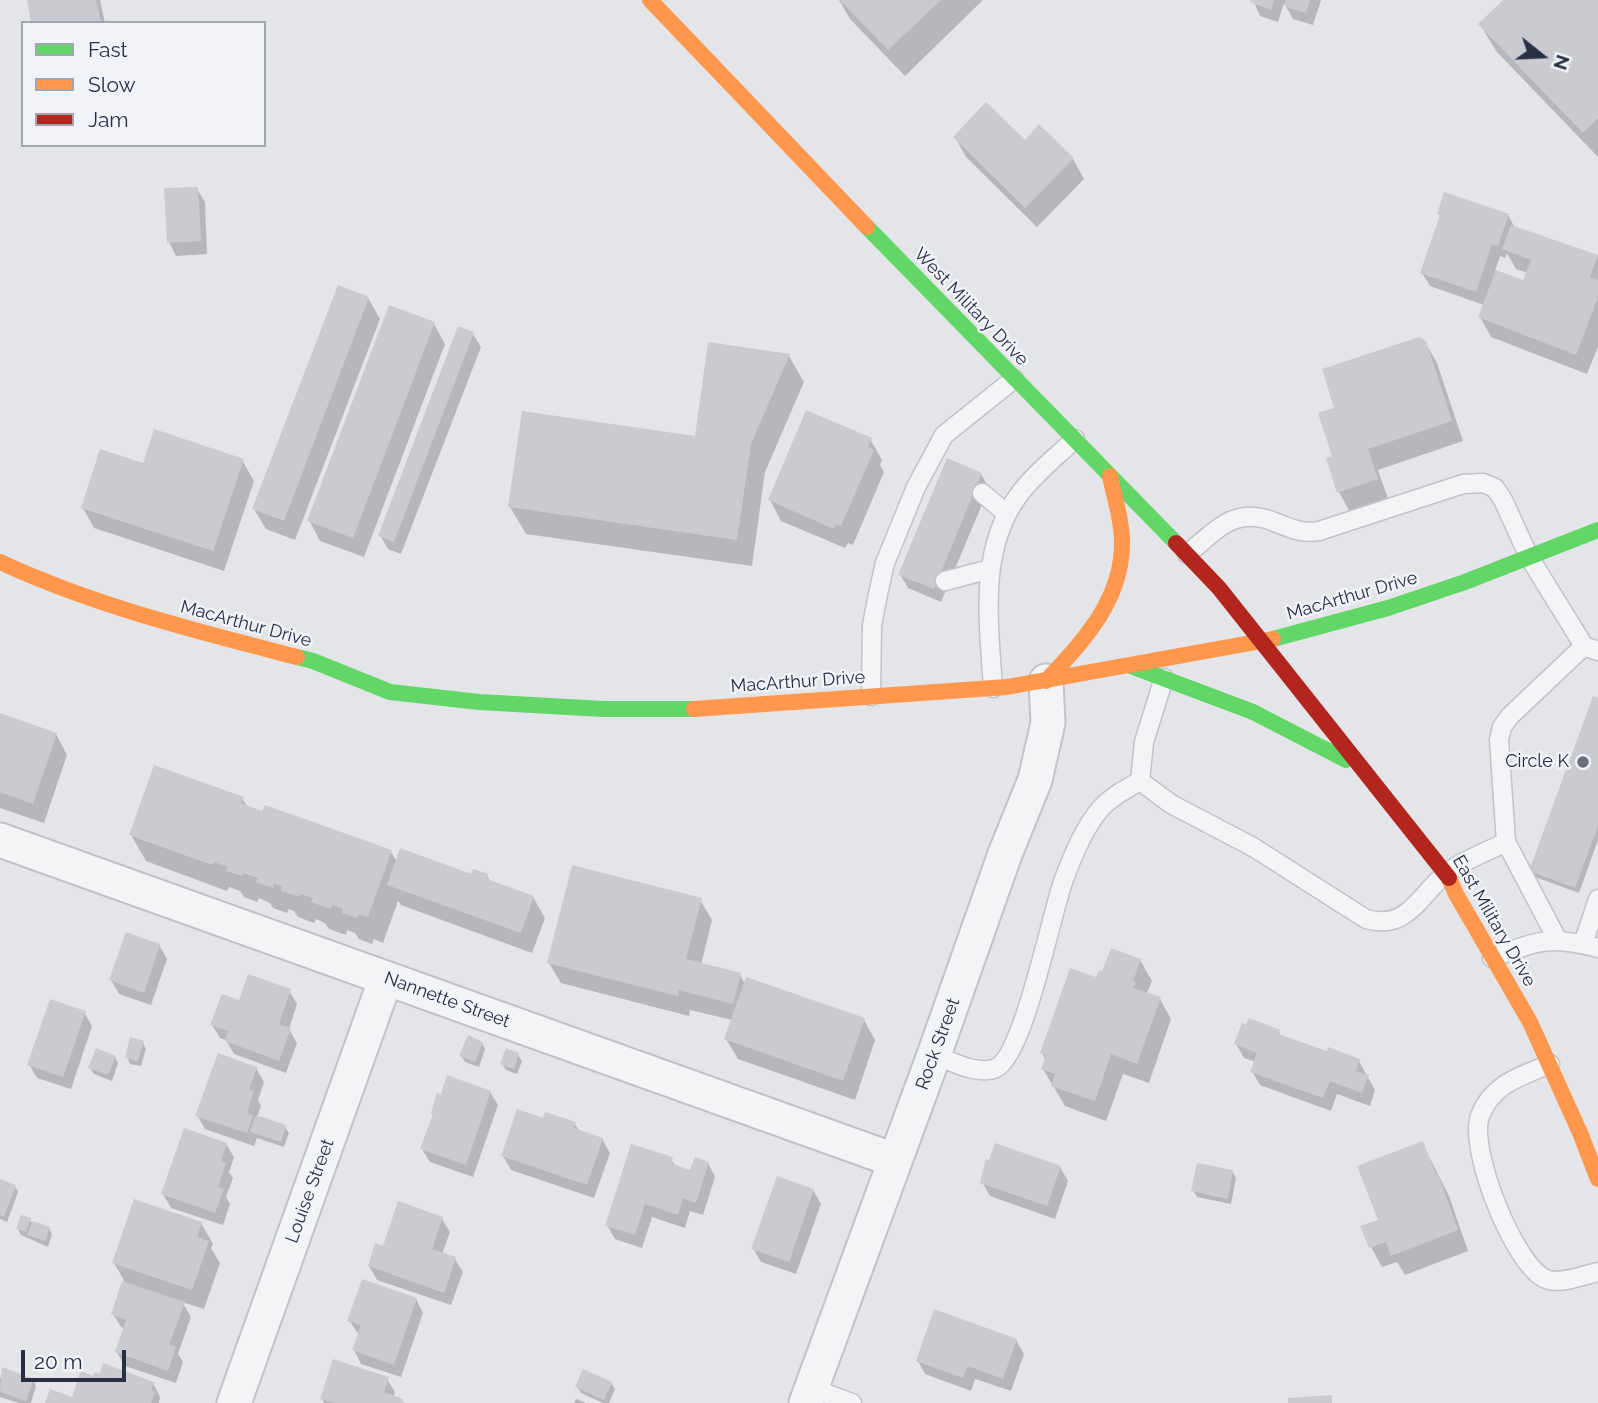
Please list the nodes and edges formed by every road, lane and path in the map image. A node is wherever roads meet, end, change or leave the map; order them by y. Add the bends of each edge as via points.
1 (650, 0) edge
2 (1014, 379) junction
3 (1075, 439) junction
4 (1110, 476) junction
5 (982, 493) dead end
6 (1006, 513) junction
7 (1598, 530) edge
8 (1187, 554) junction
9 (1529, 558) junction
10 (0, 562) edge
11 (990, 569) junction
12 (945, 581) dead end
13 (1262, 642) junction
14 (1591, 649) edge
15 (1130, 666) junction
16 (1164, 678) junction
17 (1046, 681) junction
18 (993, 688) junction
19 (871, 696) junction
20 (1360, 768) junction
21 (1140, 781) junction
22 (0, 840) edge
23 (1506, 842) junction
24 (1447, 873) junction
25 (1598, 899) edge
26 (1557, 939) junction
27 (1590, 946) edge
28 (1492, 958) junction
29 (386, 978) junction
30 (934, 1055) junction
31 (1550, 1064) junction
32 (894, 1160) junction
33 (1598, 1179) edge
34 (1598, 1272) edge
35 (809, 1396) edge
36 (234, 1403) edge
37 (852, 1403) edge

1 - 2 street, West Military Drive
2 - 3 street, West Military Drive
2 - 19 lane via 944,435 916,487 885,563 878,594 872,625
3 - 4 street, West Military Drive
3 - 6 lane
4 - 8 street, West Military Drive
4 - 17 street via 1122,537 1119,578 1105,612
5 - 6 lane
6 - 11 lane
7 - 9 street, MacArthur Drive
8 - 9 lane via 1225,524 1244,516 1264,518 1300,532 1319,531 1483,483 1495,488 1503,500
8 - 13 street, West Military Drive
9 - 13 street, MacArthur Drive via 1388,608
9 - 14 lane
10 - 19 street, MacArthur Drive via 146,618 313,662 390,692 616,709 690,709
11 - 12 lane
11 - 18 lane
13 - 15 street, MacArthur Drive
13 - 20 street, East Military Drive
14 - 23 lane via 1502,727
15 - 16 street
15 - 17 street, MacArthur Drive
16 - 20 street via 1253,712
16 - 21 lane via 1144,743
17 - 18 street, MacArthur Drive
17 - 30 street, Rock Street via 1048,723 1035,780
18 - 19 street, MacArthur Drive
20 - 24 street, East Military Drive
21 - 24 lane via 1366,919 1398,919
21 - 30 lane via 1101,808 1080,841 1063,881 1019,1035 1005,1062 980,1070
22 - 29 street, Nannette Street
23 - 24 lane
23 - 26 lane
24 - 28 street, East Military Drive
25 - 27 lane
26 - 27 lane
26 - 28 lane via 1537,941
28 - 31 street, East Military Drive
29 - 32 street, Nannette Street
29 - 36 street, Louise Street
30 - 32 street, Rock Street
31 - 33 street, East Military Drive
31 - 34 lane via 1494,1092 1478,1124 1482,1161 1517,1251 1536,1274 1552,1281
32 - 35 street, Rock Street
35 - 37 lane

